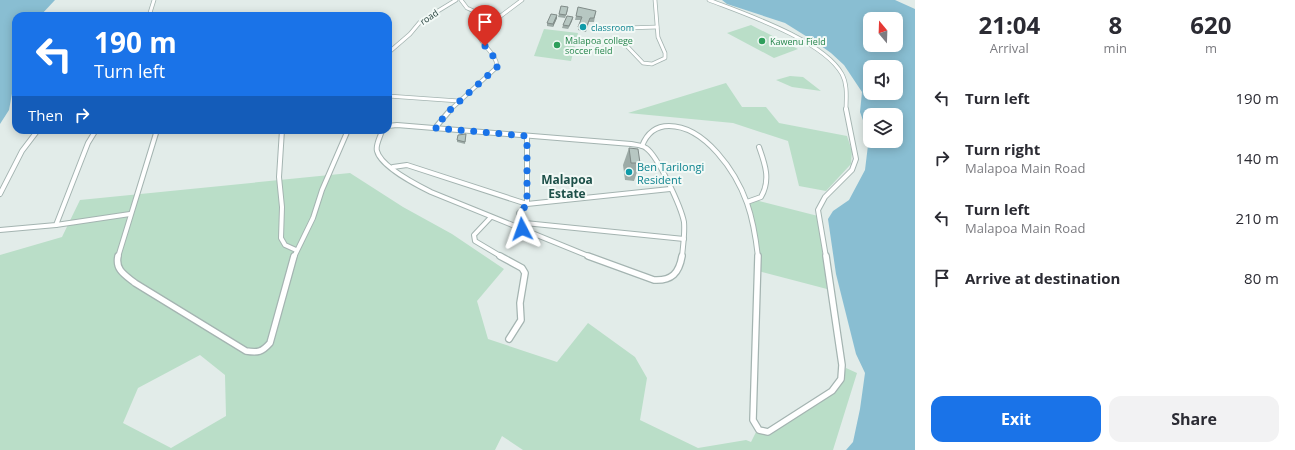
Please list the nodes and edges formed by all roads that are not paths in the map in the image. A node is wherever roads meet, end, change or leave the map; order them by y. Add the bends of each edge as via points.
1 (154, 0) edge
2 (456, 0) edge
3 (461, 0) edge
4 (522, 0) edge
5 (655, 0) edge
6 (709, 0) edge
7 (150, 12) edge
8 (494, 20) junction
9 (657, 27) junction
10 (626, 28) dead end
11 (623, 42) dead end
12 (392, 50) edge
13 (392, 96) edge
14 (459, 101) junction
15 (392, 126) edge
16 (435, 128) junction
17 (34, 134) edge
18 (94, 134) edge
19 (156, 134) edge
20 (282, 134) edge
21 (346, 134) edge
22 (381, 134) edge
23 (527, 136) junction
24 (642, 146) junction
25 (759, 147) dead end
26 (392, 167) junction
27 (670, 189) junction
28 (0, 194) edge
29 (747, 202) junction
30 (527, 204) junction
31 (130, 214) junction
32 (491, 217) junction
33 (525, 223) junction
34 (56, 225) junction
35 (522, 229) junction
36 (0, 230) edge
37 (684, 239) junction
38 (296, 250) junction
39 (509, 339) dead end

1 - 7 street
2 - 12 street, road via 420,22
3 - 8 street via 467,8
4 - 8 street
5 - 9 street
6 - 29 street via 753,17 813,48 830,60 843,77 846,119 856,158 853,168 822,200 818,210 833,298 842,365 841,379 832,391 768,432 756,426 752,416 758,256
8 - 14 street via 477,35 497,61 497,67
9 - 10 street
9 - 11 street via 658,37 666,55 664,61 648,64 640,62
13 - 14 street
14 - 16 street
15 - 16 street
16 - 23 street
17 - 28 street
18 - 34 street
19 - 31 street
20 - 38 street via 281,238 285,245
21 - 38 street
22 - 26 street via 377,150
23 - 24 street
23 - 30 street
24 - 27 street via 650,153
24 - 29 street via 646,135 658,127 677,126 694,132 708,144 737,183
25 - 29 street via 766,168 767,184 761,197
26 - 30 street via 407,165
26 - 32 street via 431,192
27 - 30 street
27 - 37 street via 683,218
30 - 33 street via 520,213
31 - 34 street
31 - 38 street via 117,261 119,270 246,350 258,353 264,351 270,343
32 - 35 street
32 - 39 street via 474,235 475,241 522,268 524,272 520,303 521,320
33 - 35 street
33 - 37 street
34 - 36 street
35 - 37 street via 659,280 672,277 680,268

